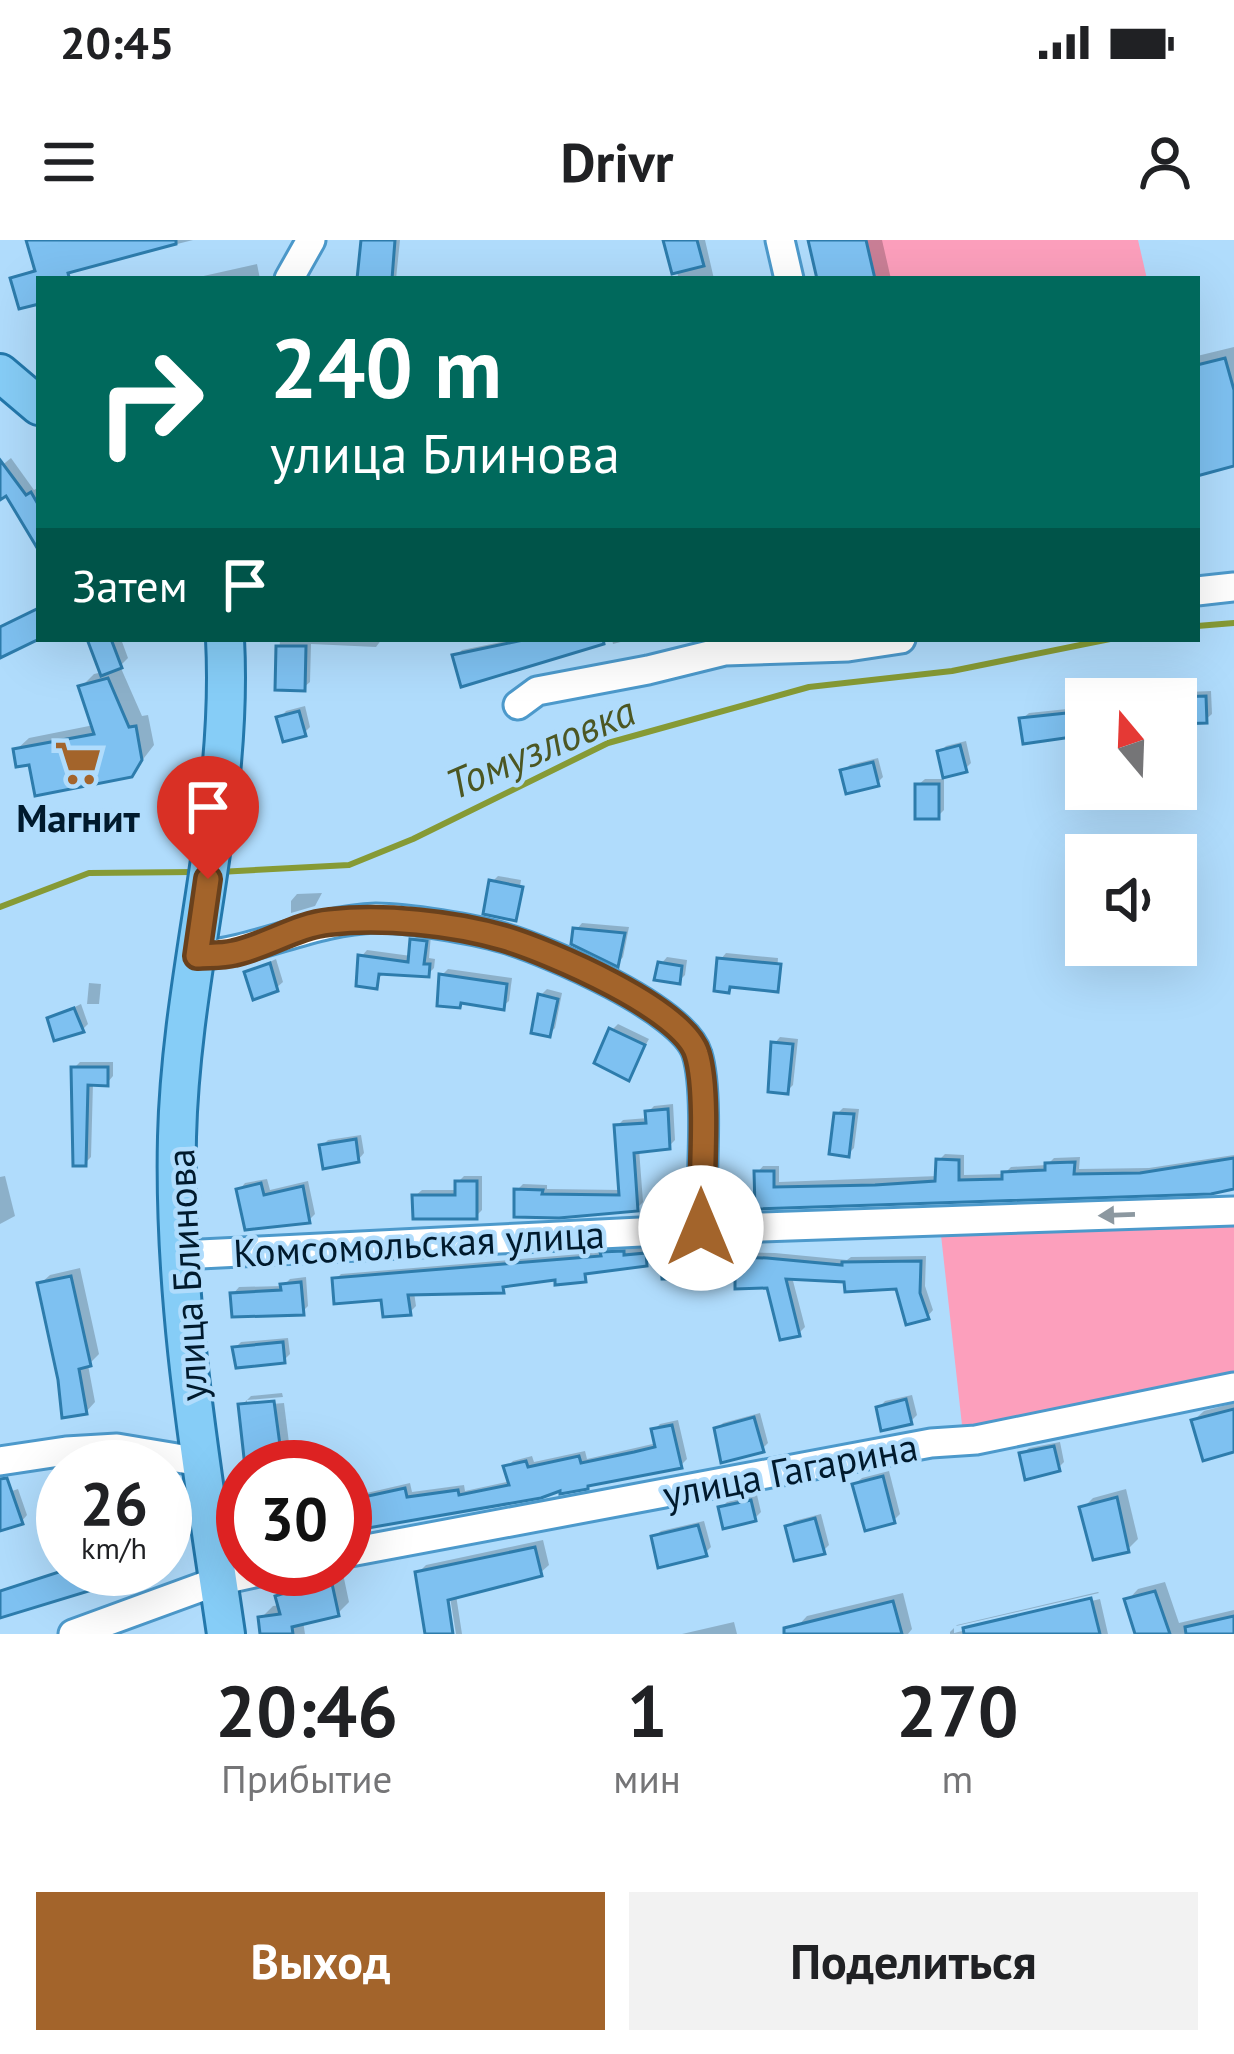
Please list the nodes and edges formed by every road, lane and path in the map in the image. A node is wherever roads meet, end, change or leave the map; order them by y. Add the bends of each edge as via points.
1 (310, 240) edge
2 (781, 240) edge
3 (292, 276) edge
4 (788, 276) edge
5 (0, 374) edge
6 (36, 404) edge
7 (1234, 587) edge
8 (1200, 591) edge
9 (225, 642) edge
10 (878, 642) edge
11 (518, 705) dead end
12 (197, 956) junction
13 (1234, 1211) edge
14 (701, 1228) junction
15 (180, 1256) junction
16 (1234, 1387) edge
17 (0, 1461) edge
18 (201, 1462) junction
19 (372, 1547) edge
20 (216, 1567) edge
21 (216, 1582) edge
22 (220, 1596) edge
23 (73, 1634) edge
24 (226, 1634) edge

1 - 3 street
2 - 4 street
5 - 6 main road
7 - 8 street
9 - 12 main road, улица Блинова via 218,809
10 - 11 street via 724,651 536,691
12 - 14 street via 234,953 324,922 381,918 502,938 593,974 657,1010 697,1051
12 - 15 main road, улица Блинова via 177,1136
13 -> 14 street, Комсомольская улица
14 - 15 street, Комсомольская улица
15 - 18 main road, улица Блинова
16 - 19 street, улица Гагарина
17 - 18 street via 117,1448
18 - 20 main road, улица Блинова
21 - 23 street
22 - 24 main road, улица Блинова

